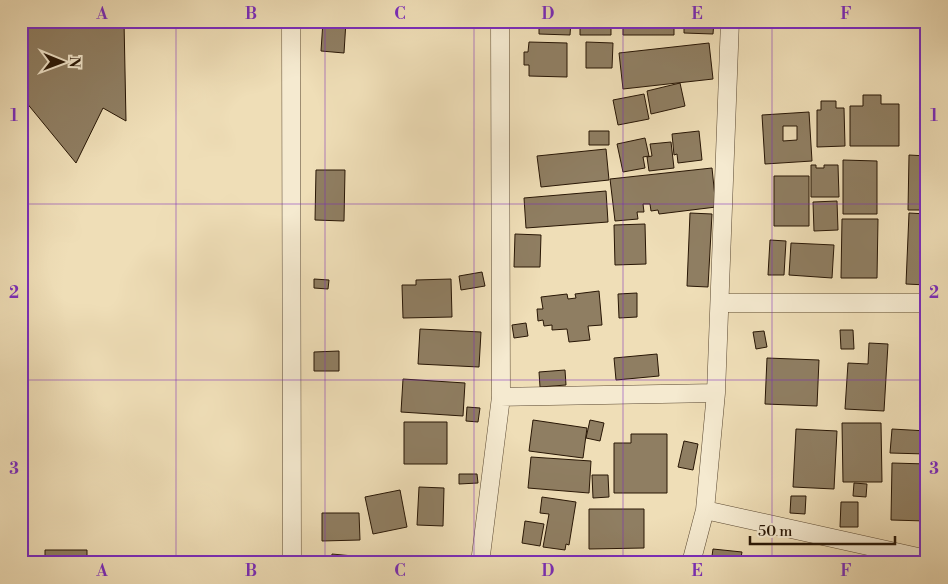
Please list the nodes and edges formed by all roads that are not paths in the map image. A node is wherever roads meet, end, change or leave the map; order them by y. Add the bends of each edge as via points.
1 (291, 21) edge
2 (500, 21) edge
3 (730, 21) edge
4 (721, 303) junction
5 (927, 304) edge
6 (716, 393) junction
7 (501, 397) junction
8 (705, 510) junction
9 (927, 559) edge
10 (292, 563) edge
11 (480, 563) edge
12 (691, 563) edge

1 - 10 street
2 - 7 street
3 - 4 street
4 - 5 street
4 - 6 street
6 - 7 street
6 - 8 street
7 - 11 street
8 - 9 street
8 - 12 street

